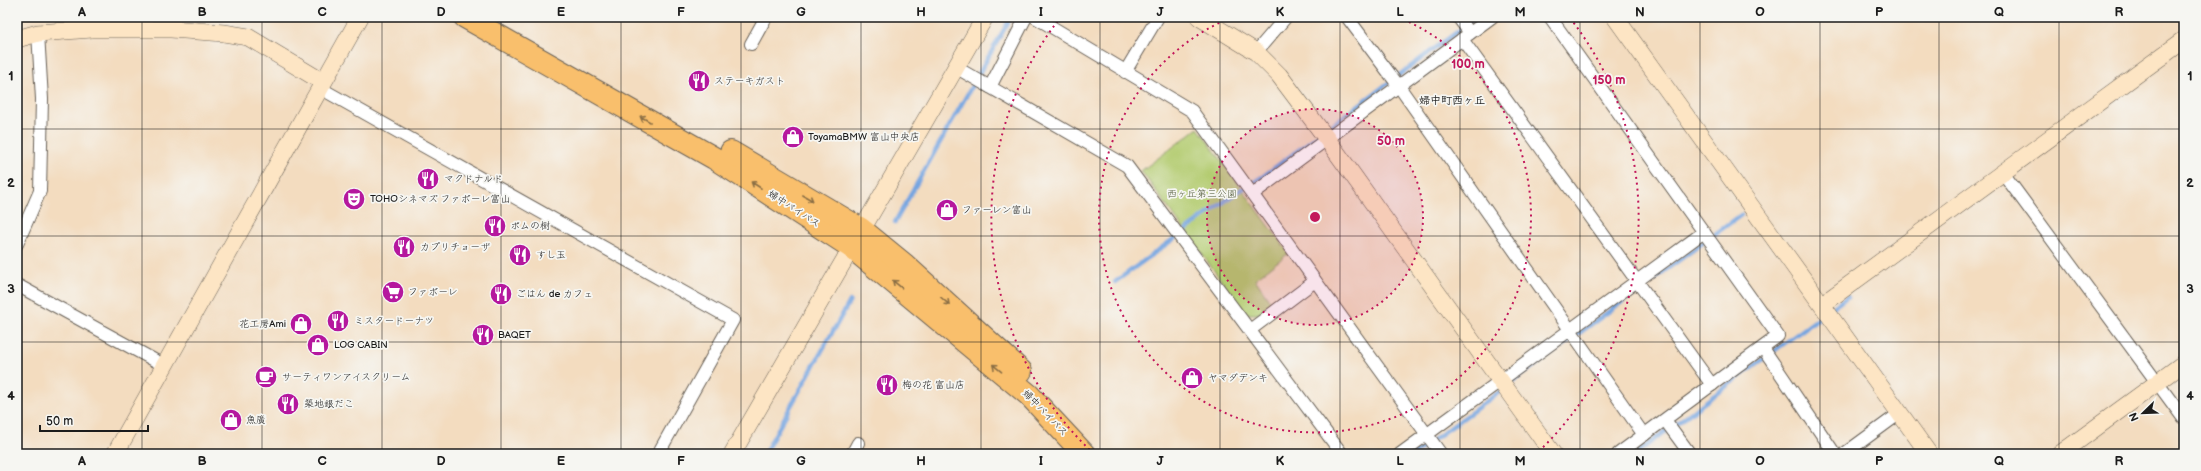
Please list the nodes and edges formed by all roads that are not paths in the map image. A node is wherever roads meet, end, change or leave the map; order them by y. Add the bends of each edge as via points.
1 (360, 17) edge
2 (465, 17) edge
3 (496, 17) edge
4 (766, 17) edge
5 (985, 17) edge
6 (1026, 17) edge
7 (1035, 17) edge
8 (1158, 17) edge
9 (1199, 17) edge
10 (1286, 17) edge
11 (1347, 17) edge
12 (1458, 17) edge
13 (1492, 17) edge
14 (1550, 17) edge
15 (1615, 17) edge
16 (171, 23) edge
17 (38, 33) junction
18 (1466, 36) junction
19 (17, 39) edge
20 (2184, 40) edge
21 (751, 44) dead end
22 (1256, 52) junction
23 (957, 68) junction
24 (1125, 72) junction
25 (321, 85) junction
26 (1398, 85) junction
27 (990, 87) junction
28 (1327, 138) junction
29 (2003, 174) junction
30 (1254, 193) junction
31 (1704, 232) junction
32 (856, 238) junction
33 (17, 244) edge
34 (1316, 281) junction
35 (1638, 282) junction
36 (17, 285) edge
37 (1823, 304) junction
38 (1250, 330) junction
39 (1571, 330) junction
40 (1762, 348) junction
41 (2184, 363) edge
42 (165, 366) junction
43 (1502, 381) junction
44 (2157, 383) junction
45 (1712, 385) junction
46 (1900, 413) junction
47 (2184, 419) edge
48 (1665, 420) junction
49 (1427, 434) junction
50 (1644, 435) junction
51 (115, 454) edge
52 (658, 454) edge
53 (732, 454) edge
54 (1084, 454) edge
55 (1098, 454) edge
56 (1342, 454) edge
57 (1400, 454) edge
58 (1441, 454) edge
59 (1553, 454) edge
60 (1618, 454) edge
61 (1690, 454) edge
62 (1835, 454) edge
63 (1844, 454) edge
64 (1930, 454) edge
65 (2060, 454) edge

1 - 25 street
32 -> 2 highway, 婦中バイパス
3 -> 32 highway, 婦中バイパス
4 - 21 street
5 - 23 street
6 - 27 street
7 - 24 street
8 - 24 street
9 - 22 street
10 - 22 street
11 - 26 street
12 - 18 street
13 - 18 street
14 - 31 street
15 - 37 street
16 - 17 street
16 - 25 street via 248,37
17 - 19 street
17 - 33 street via 42,99 40,190
18 - 26 street
18 - 35 street
20 - 29 street
22 - 28 street via 1279,75
23 - 27 street
23 - 32 street
24 - 30 street via 1192,111
25 - 42 street
25 - 52 street via 733,320
26 - 28 street
26 - 39 street
27 - 38 street via 1127,166
28 - 30 street
28 - 43 street
29 - 37 street
29 - 44 street
30 - 34 street
31 - 35 street
31 - 40 street via 1778,336
32 - 53 street
54 -> 32 highway, 婦中バイパス via 1029,395
32 -> 55 highway, 婦中バイパス via 1008,358 1067,416
34 - 38 street
34 - 49 street
35 - 39 street
35 - 45 street
36 - 42 street
37 - 46 street
38 - 56 street
39 - 43 street
39 - 50 street
40 - 45 street
40 - 62 street
41 - 44 street
42 - 51 street
43 - 49 street
43 - 59 street
44 - 47 street
44 - 65 street
45 - 48 street
46 - 63 street
46 - 64 street
48 - 50 street
48 - 61 street
49 - 57 street
49 - 58 street
50 - 60 street

